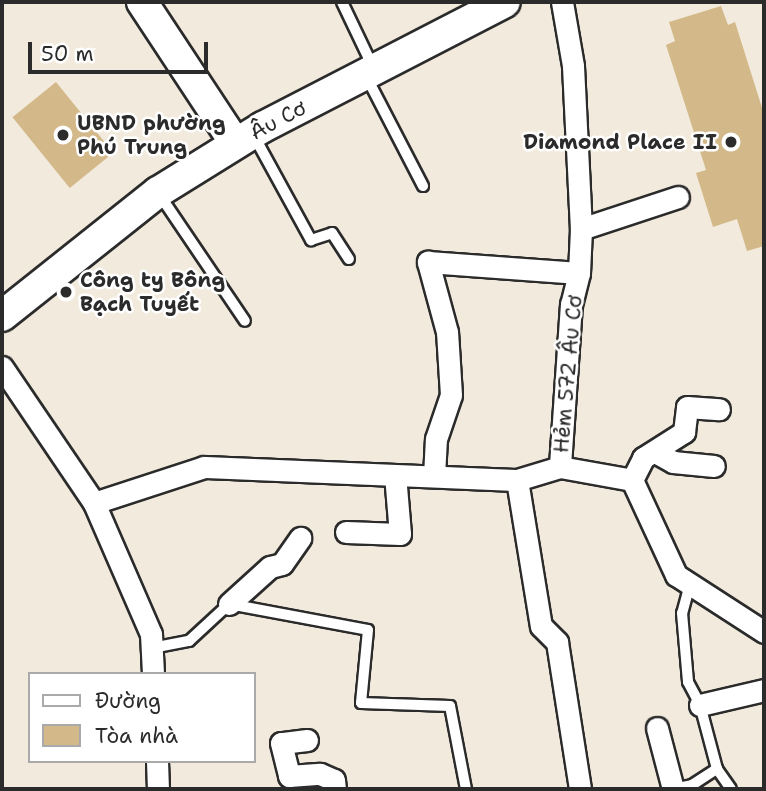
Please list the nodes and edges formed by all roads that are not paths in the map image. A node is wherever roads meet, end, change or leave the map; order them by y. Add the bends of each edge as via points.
1 (142, 2) edge
2 (342, 2) edge
3 (505, 2) edge
4 (562, 2) edge
5 (370, 71) junction
6 (244, 138) junction
7 (423, 186) dead end
8 (158, 192) junction
9 (678, 197) dead end
10 (582, 229) junction
11 (349, 259) dead end
12 (579, 273) junction
13 (2, 316) edge
14 (245, 321) dead end
15 (2, 367) edge
16 (719, 409) dead end
17 (656, 453) junction
18 (715, 466) dead end
19 (560, 467) junction
20 (395, 475) junction
21 (434, 477) junction
22 (517, 480) junction
23 (632, 480) junction
24 (94, 503) junction
25 (346, 532) dead end
26 (300, 538) dead end
27 (690, 584) junction
28 (229, 604) junction
29 (764, 632) edge
30 (152, 648) junction
31 (153, 672) edge
32 (764, 690) edge
33 (700, 705) junction
34 (657, 728) dead end
35 (307, 740) dead end
36 (157, 763) edge
37 (717, 769) junction
38 (158, 789) edge
39 (335, 789) edge
40 (466, 789) edge
41 (580, 789) edge
42 (673, 789) edge
43 (731, 789) edge

1 - 6 main road
2 - 5 lane
3 - 5 main road, Âu Cơ
4 - 10 street, Hẻm 572 Âu Cơ via 573,66
5 - 6 main road, Âu Cơ
5 - 7 lane
6 - 8 main road, Âu Cơ
6 - 11 lane via 311,240 332,233
8 - 13 main road, Âu Cơ
8 - 14 lane
9 - 10 street
10 - 12 street, Hẻm 572 Âu Cơ
12 - 19 street, Hẻm 572 Âu Cơ via 571,304
12 - 21 street via 428,262 447,332 451,395 436,439
15 - 24 street
16 - 17 street via 687,407 684,432
17 - 18 street via 673,462
17 - 23 street via 643,458
19 - 22 street, Hẻm 572 Âu Cơ
19 - 23 street
20 - 21 street, Hẻm 572 Âu Cơ
20 - 24 street, Hẻm 572 Âu Cơ via 204,467
20 - 25 street via 400,534
21 - 22 street, Hẻm 572 Âu Cơ
22 - 41 street via 541,626 557,642
23 - 27 street via 676,575
24 - 30 street via 128,574
26 - 28 street via 282,564 270,567
27 - 29 street
27 - 33 lane via 682,613 688,682
28 - 30 lane via 189,641
28 - 40 lane via 368,630 361,703 450,706
30 - 31 street
32 - 33 street
33 - 37 lane
34 - 42 street
35 - 39 street via 281,743 289,776 320,774 334,780
36 - 38 street
37 - 42 lane via 692,785
37 - 43 lane

